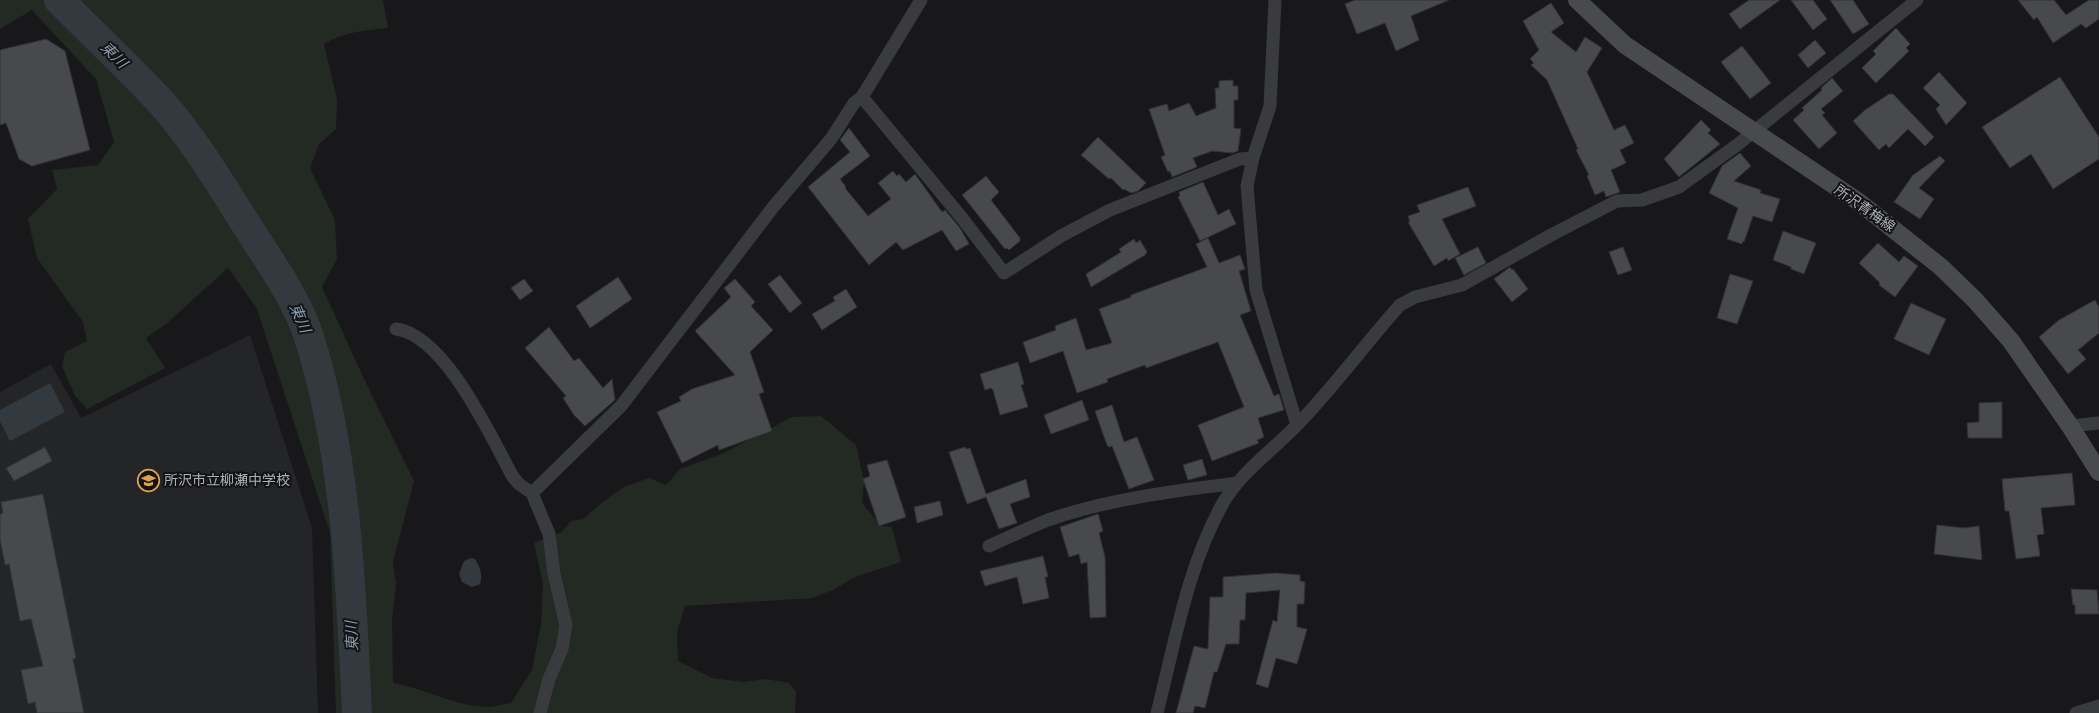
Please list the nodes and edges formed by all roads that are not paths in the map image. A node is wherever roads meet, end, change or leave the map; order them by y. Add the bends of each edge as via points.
1 (921, 0) edge
2 (1275, 0) edge
3 (1577, 0) edge
4 (1917, 0) edge
5 (862, 98) junction
6 (1752, 132) junction
7 (1253, 158) junction
8 (396, 329) dead end
9 (2099, 423) edge
10 (1298, 425) junction
11 (2070, 426) junction
12 (2099, 472) edge
13 (1237, 483) junction
14 (532, 493) junction
15 (989, 546) dead end
16 (2099, 706) edge
17 (540, 713) edge
18 (1157, 713) edge
19 (2076, 713) edge

1 - 5 street
2 - 7 street via 1270,106
3 - 6 main road, 所沢青梅線 via 1625,45
4 - 6 street
5 - 7 street via 962,218 1004,274 1061,236 1110,210 1240,158
5 - 14 street via 854,103 831,140 774,206 621,406
6 - 10 street via 1679,187 1642,200 1617,200 1462,285 1415,297 1400,305
6 - 11 main road, 所沢青梅線 via 1859,202 1941,267 1975,300 2011,342
7 - 10 street via 1247,186 1256,290
8 - 14 street via 404,330 423,340 448,367 479,414 513,477
9 - 11 street
10 - 13 street
11 - 12 main road, 所沢青梅線
13 - 15 street via 1089,508 1048,520
13 - 18 street via 1202,545
14 - 17 street via 549,534 554,574 566,625 562,649 549,680
16 - 19 street

